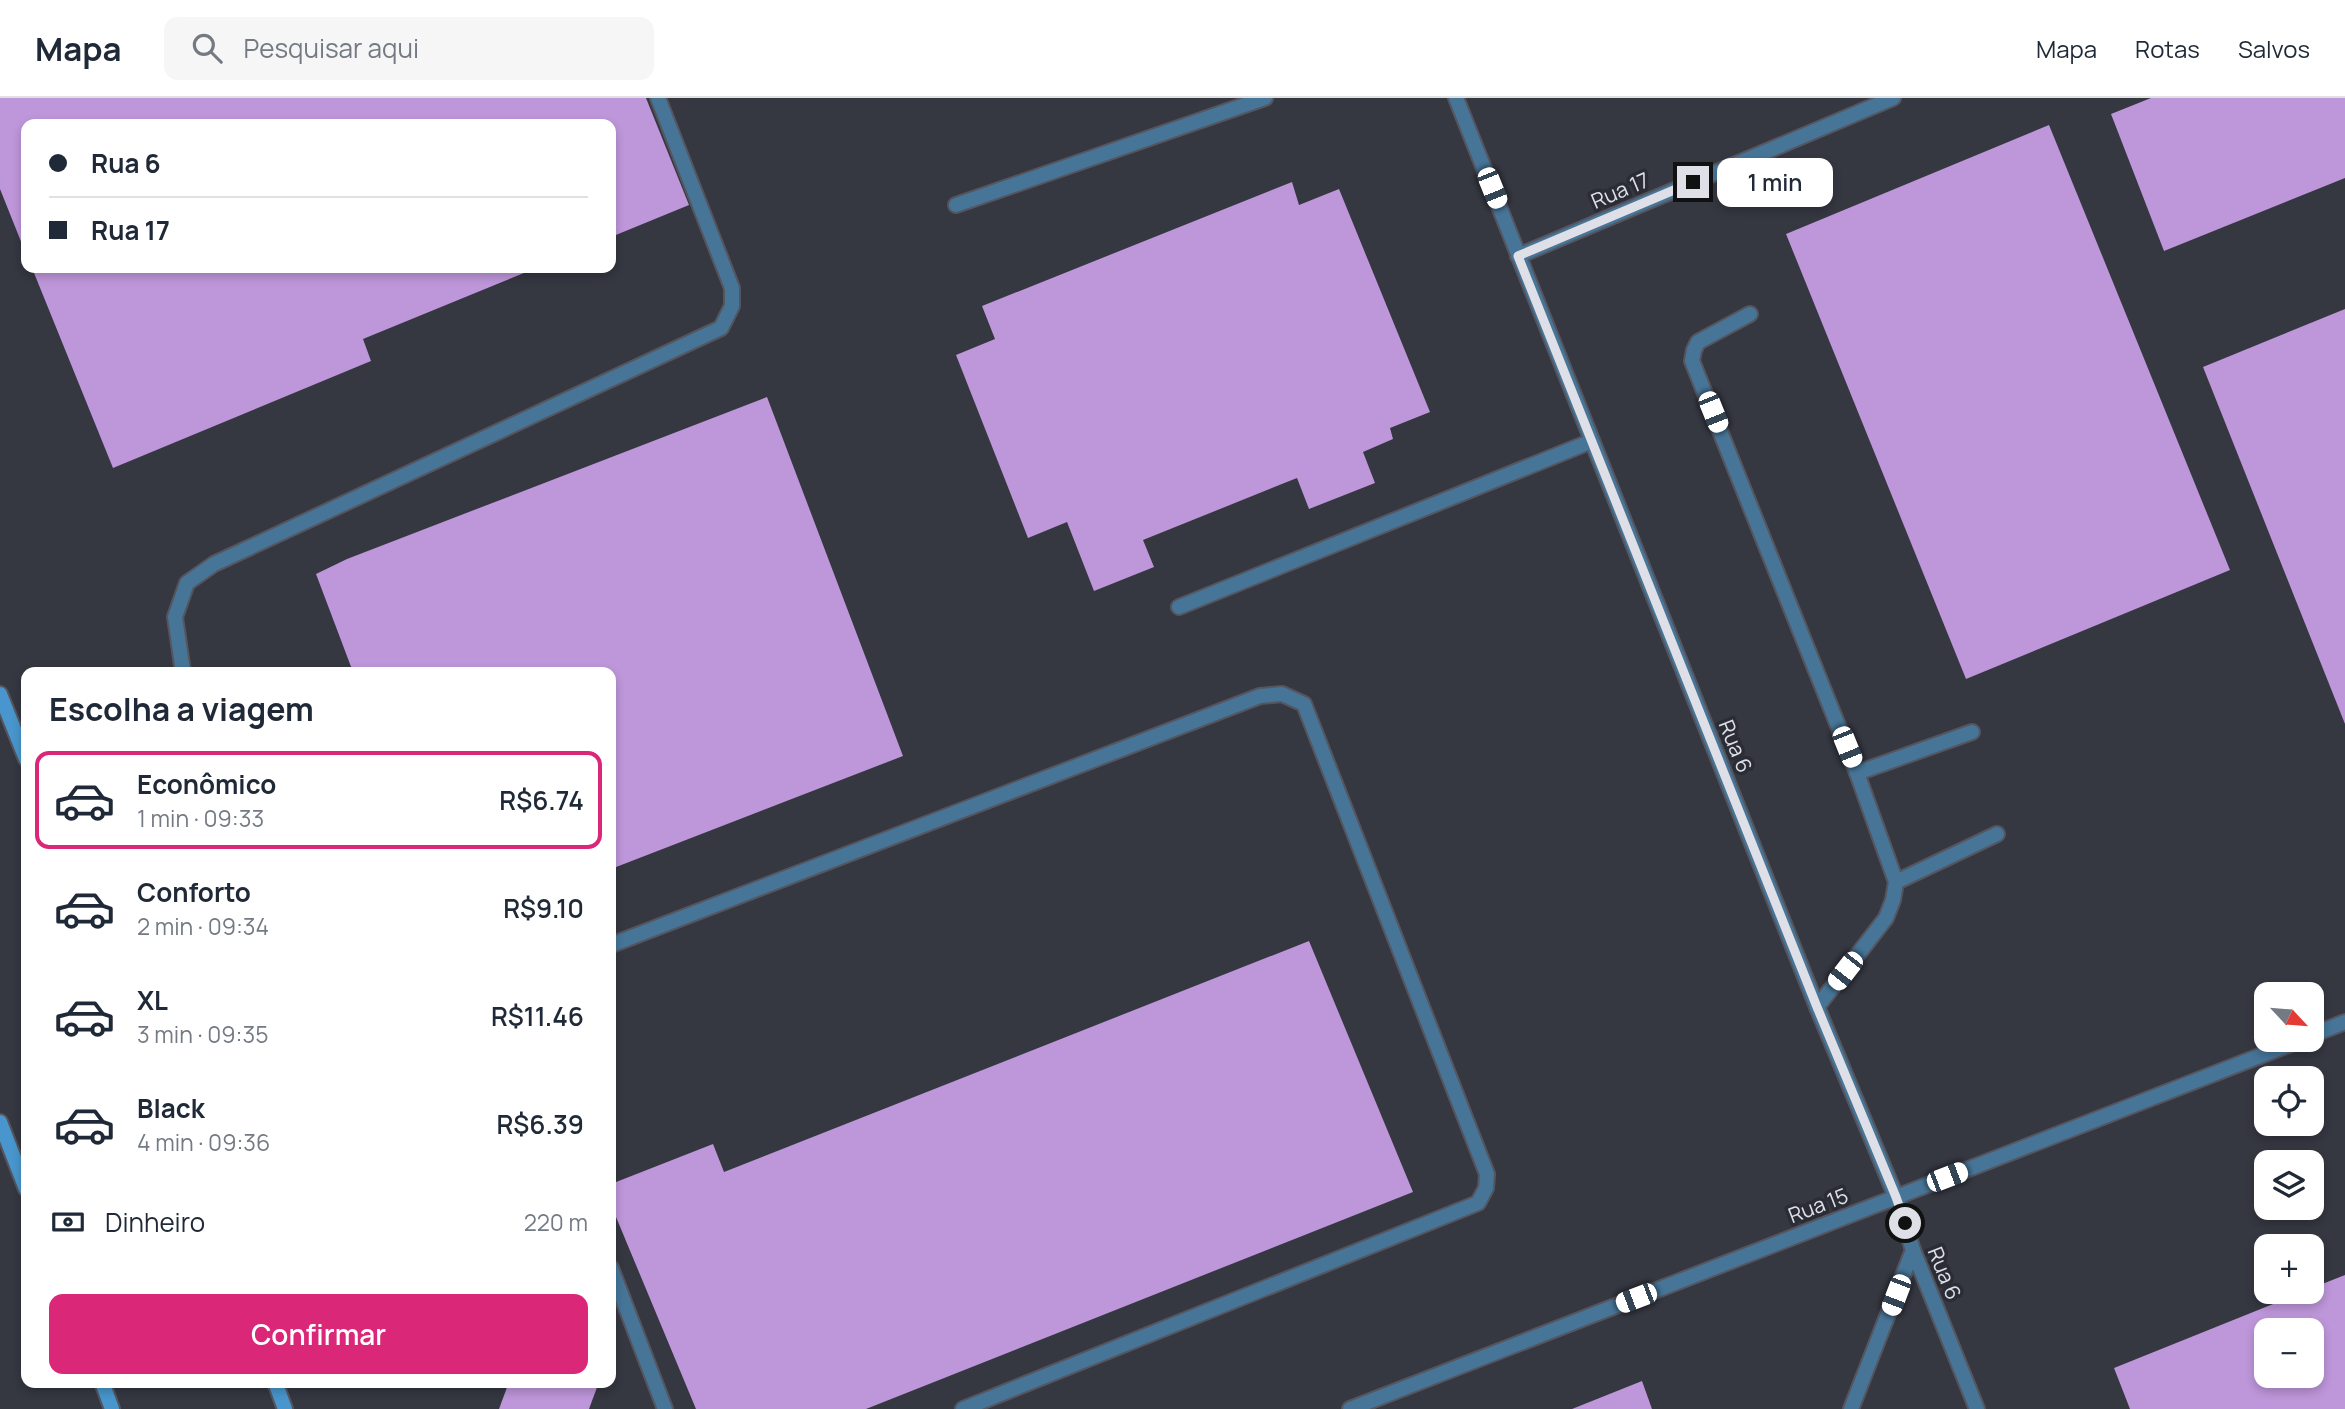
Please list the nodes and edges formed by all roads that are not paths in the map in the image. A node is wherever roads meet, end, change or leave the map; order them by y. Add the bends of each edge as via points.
1 (658, 98) edge
2 (1265, 98) edge
3 (1456, 98) edge
4 (1893, 98) edge
5 (956, 205) dead end
6 (1518, 256) junction
7 (1750, 314) dead end
8 (1592, 441) junction
9 (1179, 607) dead end
10 (182, 667) edge
11 (0, 694) edge
12 (1972, 732) dead end
13 (21, 746) edge
14 (1857, 773) junction
15 (1997, 834) dead end
16 (1896, 882) junction
17 (616, 943) edge
18 (1817, 1007) junction
19 (2345, 1022) edge
20 (2324, 1030) edge
21 (2270, 1052) edge
22 (0, 1122) edge
23 (21, 1176) edge
24 (1896, 1197) junction
25 (1913, 1250) junction
26 (616, 1281) edge
27 (104, 1388) edge
28 (277, 1388) edge
29 (112, 1409) edge
30 (285, 1409) edge
31 (665, 1409) edge
32 (963, 1409) edge
33 (1350, 1409) edge
34 (1851, 1409) edge
35 (1978, 1409) edge

1 - 10 street via 732,288 732,306 721,327 214,564 187,583 175,617
2 - 5 street
3 - 6 street, Rua 6
4 - 6 street, Rua 17
6 - 8 street, Rua 6
7 - 14 street via 1698,342 1692,361
8 - 9 street
8 - 18 street, Rua 6
11 - 13 street
12 - 14 street
14 - 16 street
15 - 16 street
16 - 18 street via 1886,918
17 - 32 street via 1260,696 1282,694 1304,704 1487,1174 1486,1188 1478,1203
18 - 24 street, Rua 6
19 - 20 street
21 - 24 street, Rua 15
22 - 23 street
24 - 25 street, Rua 6
24 - 33 street, Rua 15
25 - 34 street
25 - 35 street, Rua 6
26 - 31 street
27 - 29 street
28 - 30 street

